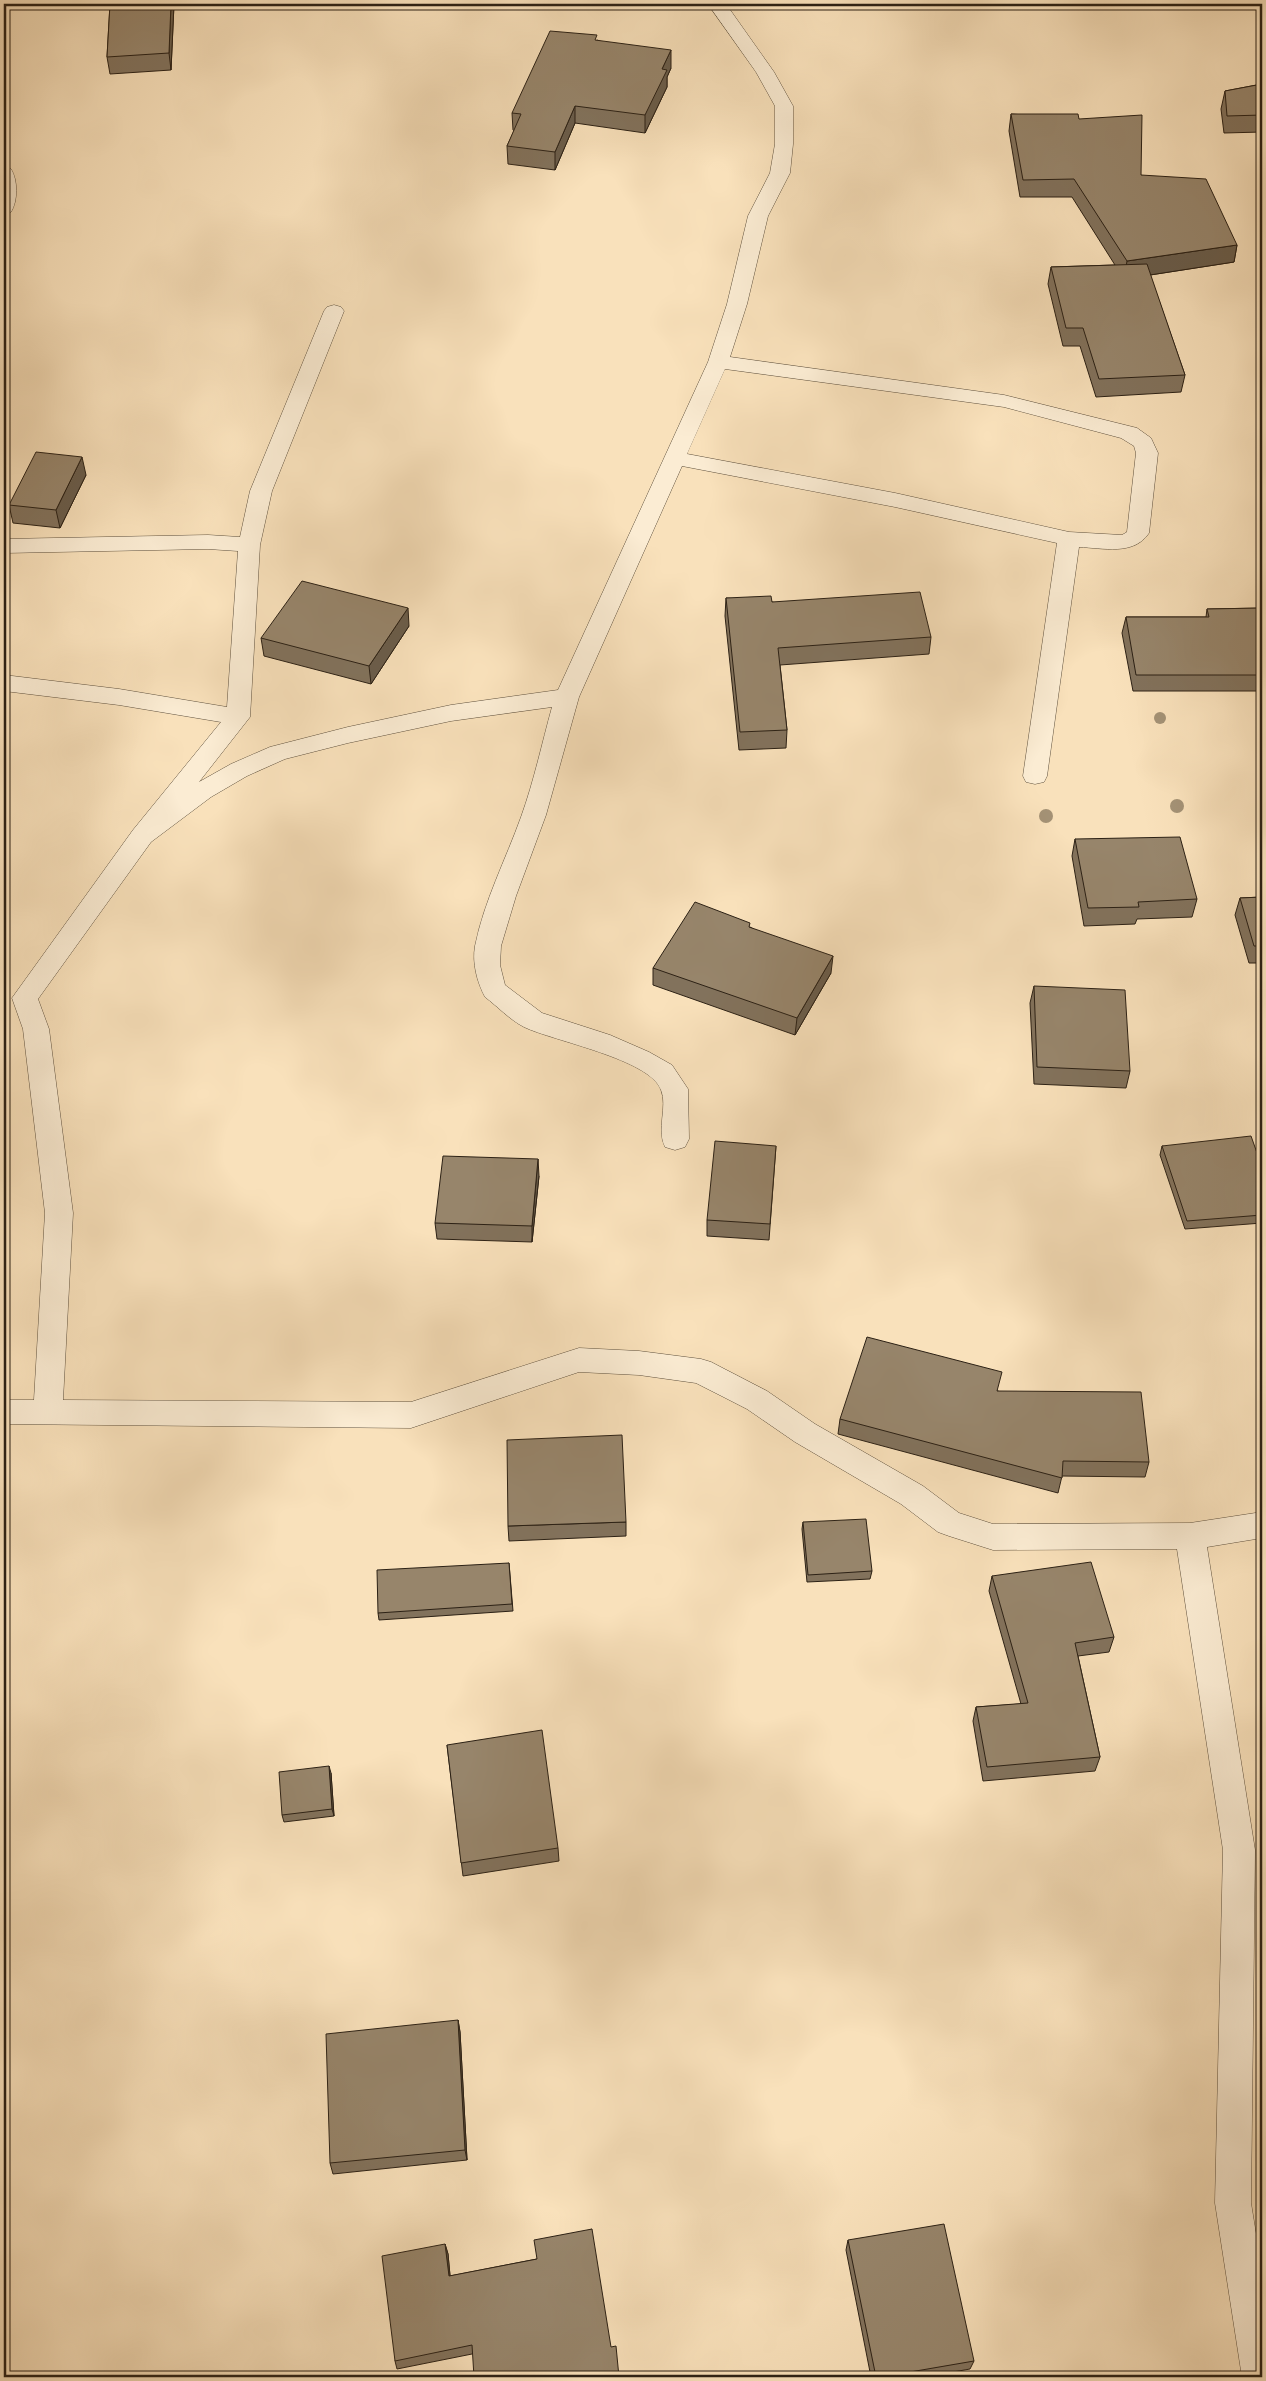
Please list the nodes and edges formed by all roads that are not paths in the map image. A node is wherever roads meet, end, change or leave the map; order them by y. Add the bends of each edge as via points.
1 (717, 4) edge
2 (4, 173) edge
3 (4, 208) edge
4 (334, 311) dead end
5 (718, 362) junction
6 (676, 458) junction
7 (1069, 539) junction
8 (249, 545) junction
9 (4, 546) edge
10 (4, 684) edge
11 (567, 697) junction
12 (238, 717) junction
13 (1035, 776) dead end
14 (142, 836) junction
15 (14, 997) edge
16 (675, 1138) dead end
17 (4, 1412) edge
18 (48, 1412) junction
19 (1262, 1525) edge
20 (1190, 1536) junction
21 (1261, 2377) edge

1 - 5 street via 765,72 784,106 780,173 758,216 737,304
2 - 3 street via 7,181
4 - 8 street via 260,492
5 - 6 street
5 - 7 street via 1004,401 1129,433 1143,443 1147,453 1138,532 1133,539 1123,542
6 - 7 street via 895,500
6 - 11 street
7 - 13 street
8 - 9 street via 208,542
8 - 12 street
10 - 12 street via 119,697
11 - 14 street via 451,713 278,753 202,791
11 - 16 street via 534,815 488,946 487,965 494,990 534,1020 601,1042 663,1072 674,1089
12 - 14 street
14 - 15 street
15 - 18 street via 36,1029 59,1213
17 - 18 street
18 - 20 street via 410,1415 579,1360 639,1363 701,1371 757,1400 805,1433 912,1495 949,1523 992,1537
19 - 20 street
20 - 21 street via 1239,1850 1233,2203

